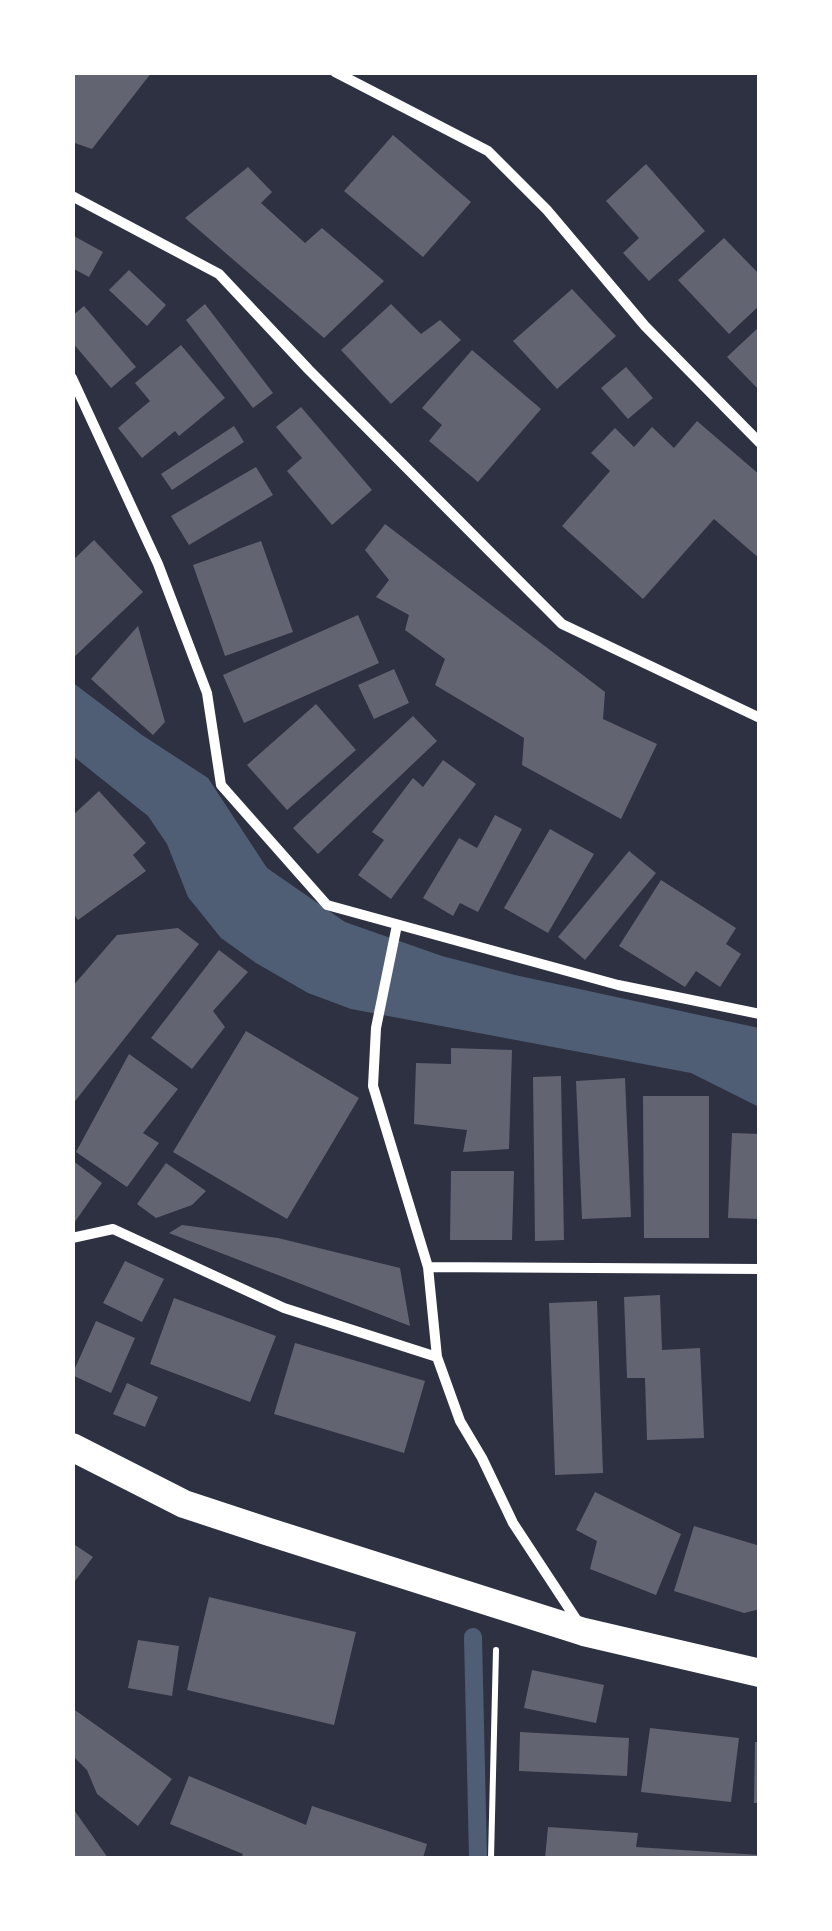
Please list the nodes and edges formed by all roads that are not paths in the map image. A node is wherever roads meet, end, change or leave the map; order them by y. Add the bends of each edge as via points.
1 (335, 72) edge
2 (72, 196) edge
3 (72, 378) edge
4 (760, 443) edge
5 (760, 718) edge
6 (397, 926) junction
7 (760, 1014) edge
8 (72, 1238) edge
9 (428, 1267) junction
10 (760, 1269) edge
11 (437, 1357) junction
12 (72, 1448) edge
13 (584, 1632) junction
14 (760, 1673) edge

1 - 4 street via 488,151
2 - 5 street via 219,274 562,624
3 - 6 street via 158,564 208,693 222,785 327,905
6 - 7 street via 618,985
6 - 9 street via 376,1028 372,1086
8 - 11 street via 114,1229 284,1308
9 - 10 street
9 - 11 street
11 - 13 street via 460,1421 513,1522
12 - 13 highway via 184,1504
13 - 14 highway

